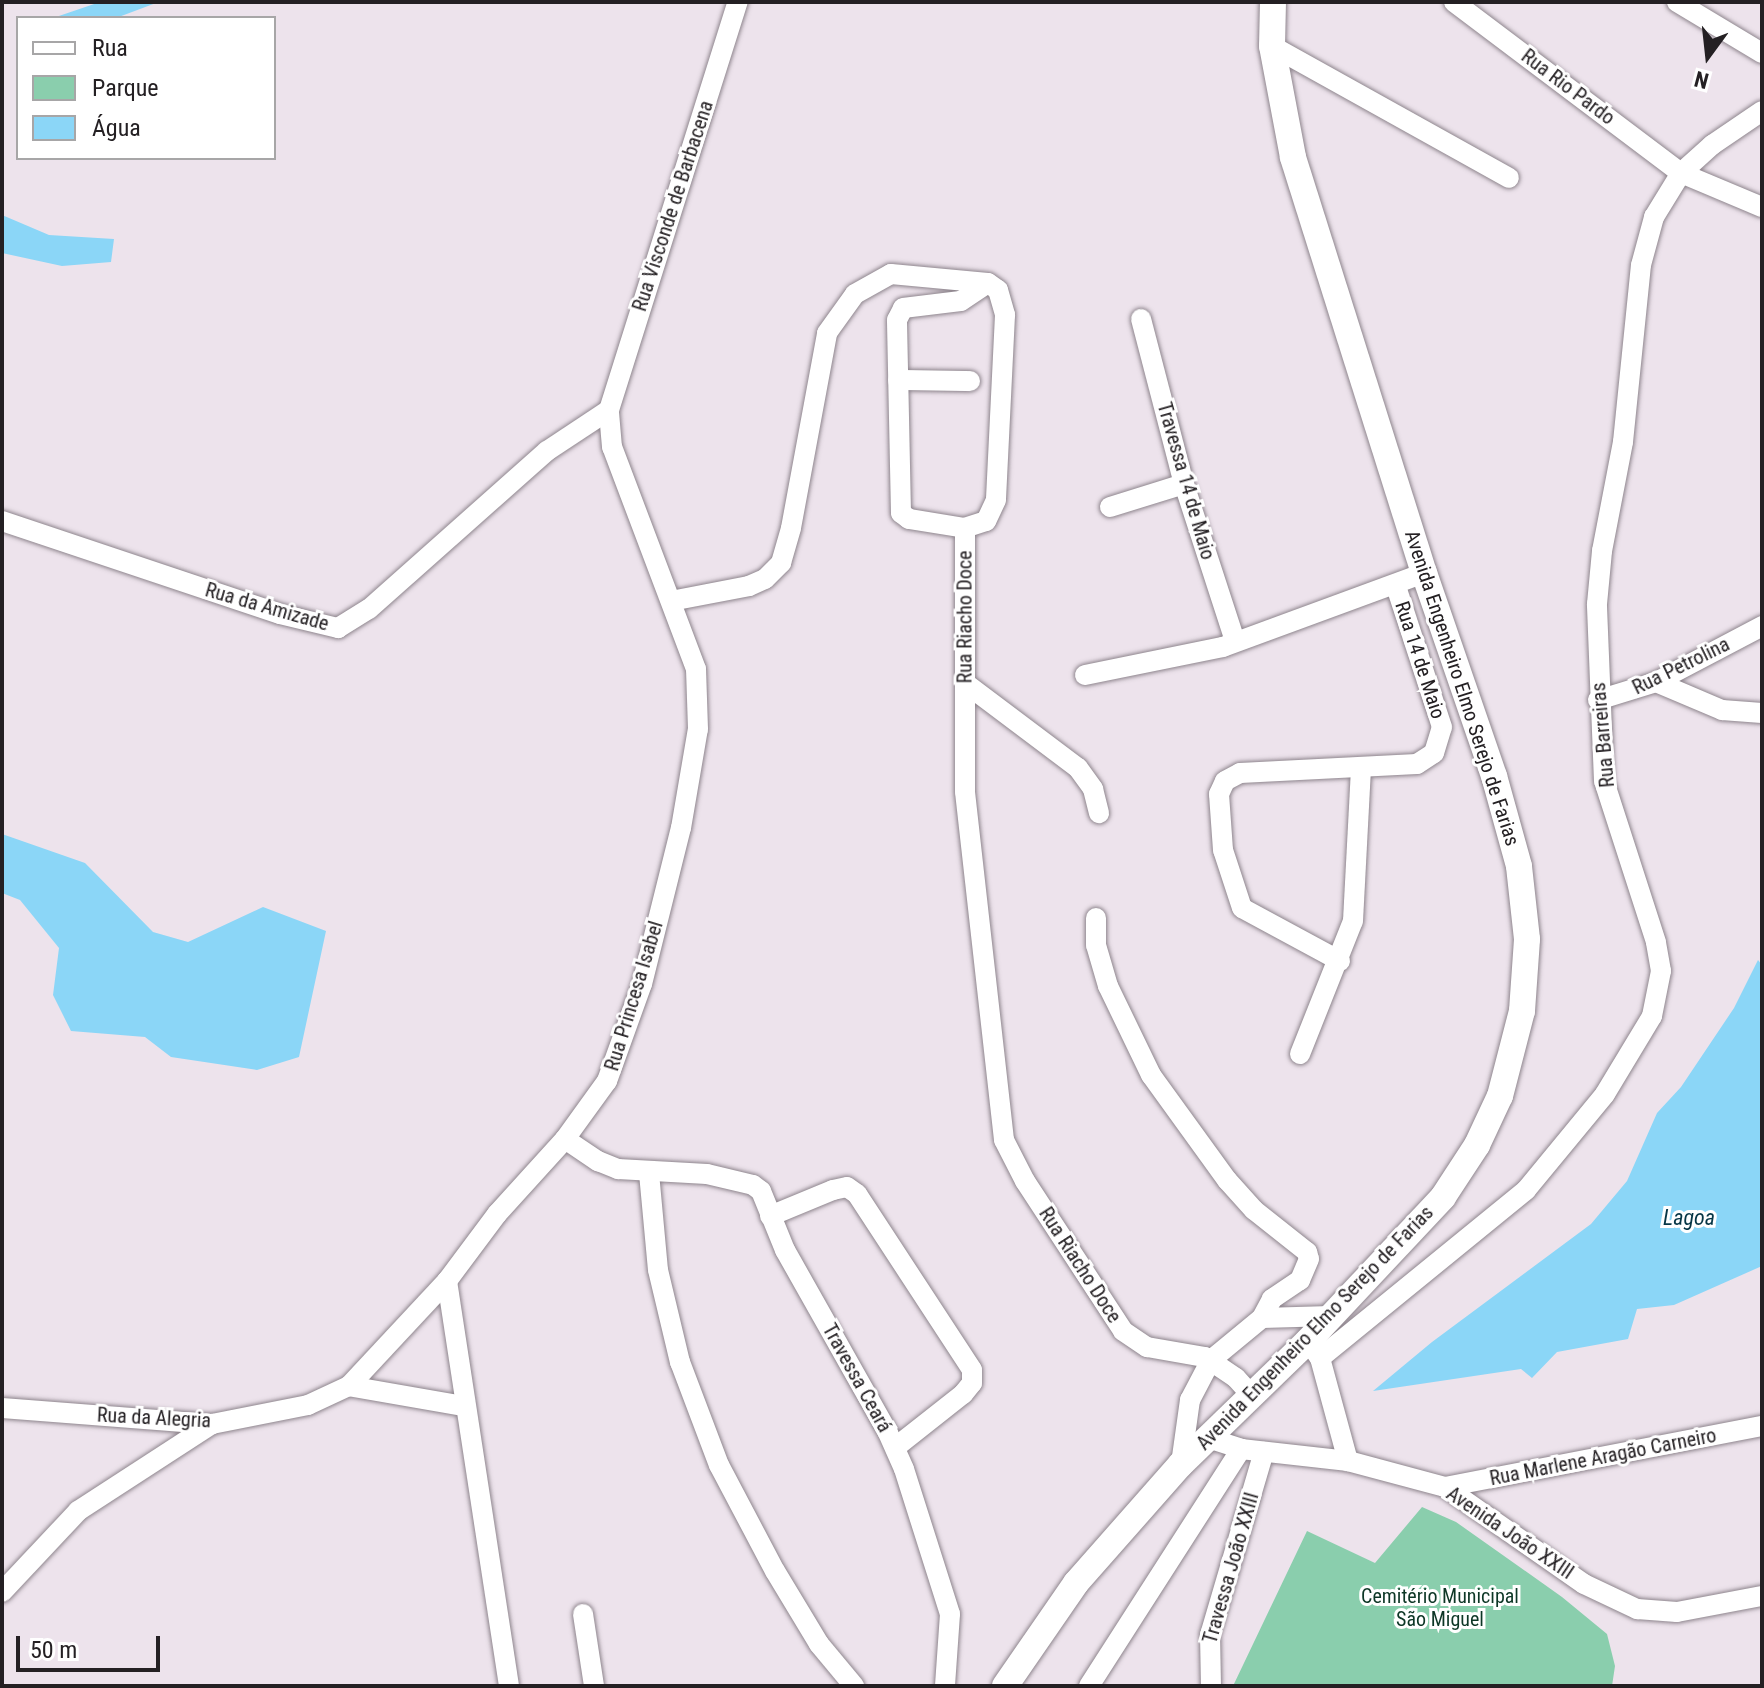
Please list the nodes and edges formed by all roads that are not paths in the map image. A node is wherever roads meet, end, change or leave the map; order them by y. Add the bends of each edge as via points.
1 (738, 2) edge
2 (1273, 2) edge
3 (1454, 2) edge
4 (1677, 2) edge
5 (1272, 46) junction
6 (1762, 53) edge
7 (1762, 111) edge
8 (1681, 173) junction
9 (1509, 178) dead end
10 (1762, 207) edge
11 (988, 283) junction
12 (1141, 319) dead end
13 (898, 380) junction
14 (970, 381) dead end
15 (609, 410) junction
16 (1184, 484) junction
17 (1110, 507) dead end
18 (2, 521) edge
19 (965, 528) junction
20 (1424, 573) junction
21 (1396, 586) junction
22 (671, 601) junction
23 (1762, 626) edge
24 (1235, 641) junction
25 (1085, 675) dead end
26 (1656, 682) junction
27 (965, 683) junction
28 (1598, 700) junction
29 (1762, 713) edge
30 (1361, 769) junction
31 (1099, 813) dead end
32 (1096, 918) dead end
33 (1340, 961) junction
34 (1300, 1054) dead end
35 (565, 1139) junction
36 (649, 1173) junction
37 (770, 1216) junction
38 (447, 1281) junction
39 (1331, 1316) junction
40 (1262, 1318) junction
41 (1314, 1349) junction
42 (1211, 1360) junction
43 (349, 1386) junction
44 (1252, 1396) junction
45 (464, 1406) junction
46 (2, 1408) edge
47 (212, 1424) junction
48 (1762, 1426) edge
49 (1208, 1438) junction
50 (896, 1447) junction
51 (1241, 1449) junction
52 (1264, 1452) junction
53 (1348, 1461) junction
54 (1181, 1464) junction
55 (1445, 1487) junction
56 (2, 1592) edge
57 (1762, 1596) edge
58 (583, 1614) dead end
59 (509, 1686) edge
60 (594, 1686) edge
61 (854, 1686) edge
62 (945, 1686) edge
63 (1005, 1686) edge
64 (1089, 1686) edge
65 (1211, 1686) edge

1 - 15 street, Rua Visconde de Barbacena
2 - 5 main road, Avenida Engenheiro Elmo Serejo de Farias
3 - 8 street, Rua Rio Pardo
4 - 6 street
5 - 9 street
5 - 20 main road, Avenida Engenheiro Elmo Serejo de Farias via 1293,157
7 - 8 street, Rua Barreiras
8 - 10 street, Rua Rio Pardo
8 - 28 street, Rua Barreiras via 1654,217 1641,265 1623,442 1599,576
11 - 13 street via 961,301 898,311
11 - 19 street, Rua Riacho Doce via 998,290 1005,315 998,483 993,512 979,525
11 - 22 street via 891,274 855,294 827,333 781,563 749,586
12 - 16 street, Travessa 14 de Maio
13 - 14 street
13 - 19 street via 901,513 909,519
15 - 18 street, Rua da Amizade via 547,451 369,609 338,628 280,614
15 - 22 street, Rua Princesa Isabel via 612,447
16 - 17 street
16 - 24 street, Travessa 14 de Maio
19 - 27 street, Rua Riacho Doce
20 - 21 street
20 - 39 main road, Avenida Engenheiro Elmo Serejo de Farias via 1519,866 1527,939 1522,1011 1500,1096 1477,1145 1443,1197
21 - 24 street
21 - 30 street, Rua 14 de Maio via 1442,727 1440,743 1417,764
22 - 35 street, Rua Princesa Isabel via 696,669 700,700 681,828 642,984 617,1059
23 - 26 street, Rua Petrolina
24 - 25 street via 1188,657
26 - 28 street, Rua Petrolina
26 - 29 street via 1722,710
27 - 31 street via 1078,768 1093,789
27 - 42 street, Rua Riacho Doce via 965,792 995,1080 1008,1153 1123,1331 1147,1347
28 - 41 street, Rua Barreiras via 1604,781 1661,971 1652,1016 1605,1094 1526,1190
30 - 33 street via 1356,905
30 - 33 street, Rua 14 de Maio via 1240,773 1225,781 1219,794 1223,850 1242,908
32 - 40 street via 1096,945 1108,986 1151,1075 1227,1180 1254,1210 1307,1252 1300,1280 1272,1299
33 - 34 street
35 - 36 street, Travessa Ceará via 598,1161
35 - 38 street, Rua Princesa Isabel via 497,1214
36 - 37 street, Travessa Ceará via 707,1174 753,1185 761,1191
36 - 61 street via 658,1270 680,1362 719,1465 819,1644
37 - 50 street, Travessa Ceará
37 - 50 street via 833,1190 847,1187 857,1194 972,1370 972,1383 963,1394
38 - 43 street, Rua da Alegria
38 - 45 street
39 - 40 street
39 - 41 main road, Avenida Engenheiro Elmo Serejo de Farias
40 - 42 street
41 - 44 main road, Avenida Engenheiro Elmo Serejo de Farias
41 - 53 street
42 - 44 street, Rua Riacho Doce
42 - 54 street via 1190,1400
43 - 45 street
43 - 47 street, Rua da Alegria via 308,1405
44 - 49 main road, Avenida Engenheiro Elmo Serejo de Farias
45 - 59 street
46 - 47 street, Rua da Alegria
47 - 56 street via 78,1511
48 - 55 street, Rua Marlene Aragão Carneiro
49 - 51 street, Avenida João XXIII
49 - 54 main road, Avenida Engenheiro Elmo Serejo de Farias
50 - 62 street, Travessa Ceará via 950,1614
51 - 52 street, Avenida João XXIII
51 - 64 street
52 - 53 street, Avenida João XXIII
52 - 65 street, Travessa João XXIII via 1210,1635
53 - 55 street, Avenida João XXIII
54 - 63 main road, Avenida Engenheiro Elmo Serejo de Farias via 1076,1583
55 - 57 street, Avenida João XXIII via 1584,1584 1637,1609 1677,1612
58 - 60 street

